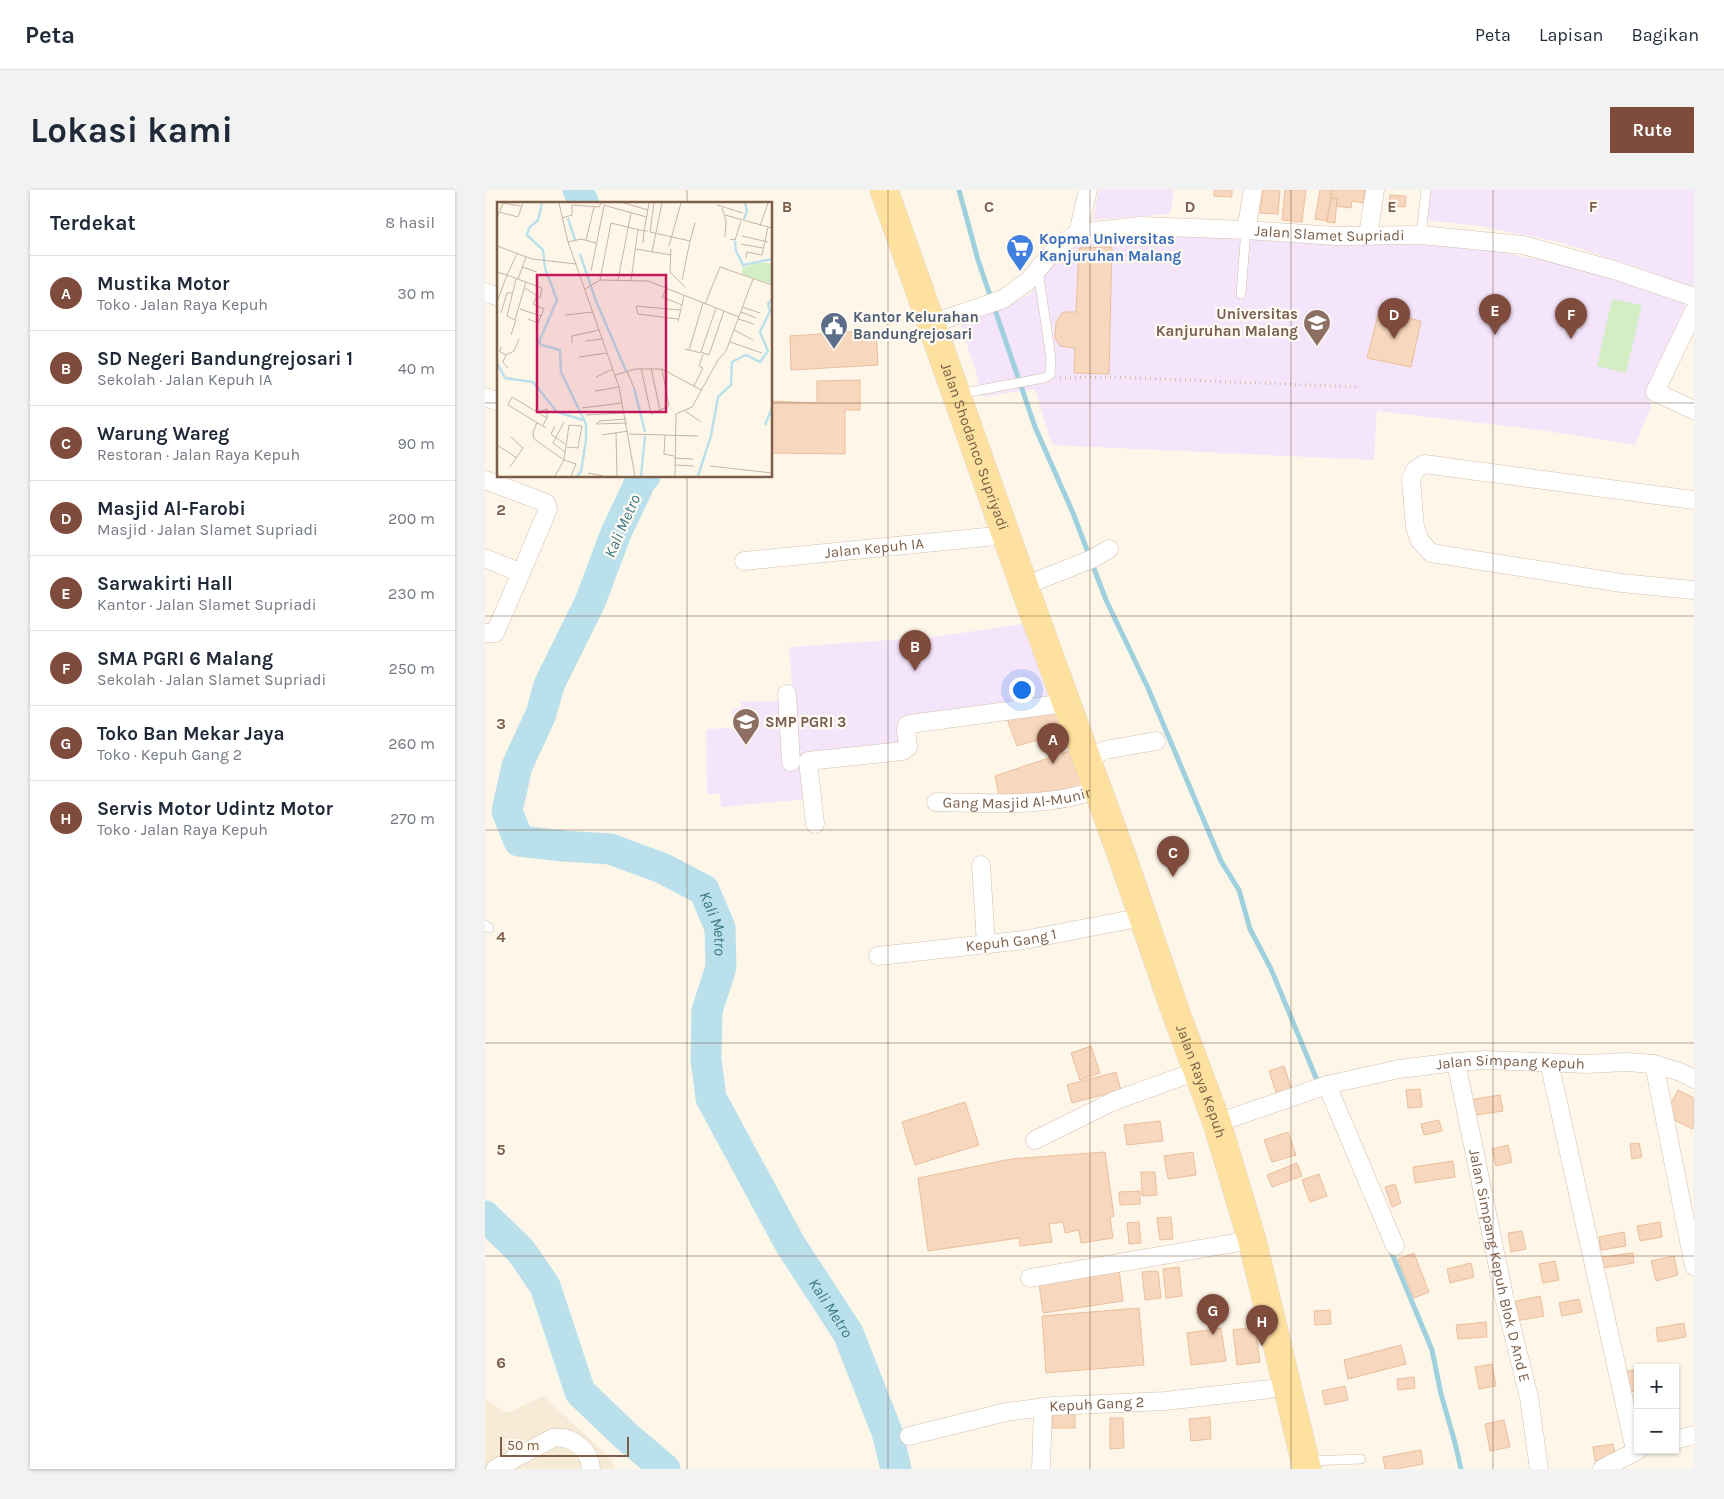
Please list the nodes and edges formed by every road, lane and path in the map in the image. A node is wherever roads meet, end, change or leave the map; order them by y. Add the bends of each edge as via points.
1 (883, 190) edge
2 (1088, 190) edge
3 (1253, 190) edge
4 (1375, 190) edge
5 (1426, 190) edge
6 (1246, 230) junction
7 (1078, 233) junction
8 (1368, 235) junction
9 (1421, 235) junction
10 (1038, 268) junction
11 (485, 292) edge
12 (1241, 294) dead end
13 (497, 296) edge
14 (1694, 297) edge
15 (1694, 311) edge
16 (931, 324) junction
17 (1040, 379) junction
18 (1359, 388) dead end
19 (955, 395) junction
20 (485, 397) edge
21 (497, 401) edge
22 (1694, 410) edge
23 (485, 480) edge
24 (1694, 500) edge
25 (1006, 534) junction
26 (1109, 549) dead end
27 (485, 558) edge
28 (744, 561) dead end
29 (521, 573) junction
30 (1024, 586) junction
31 (1694, 590) edge
32 (485, 633) edge
33 (787, 694) dead end
34 (1066, 703) junction
35 (1156, 742) dead end
36 (1086, 759) junction
37 (796, 762) junction
38 (1098, 789) junction
39 (936, 802) dead end
40 (815, 824) dead end
41 (981, 866) dead end
42 (1143, 917) junction
43 (986, 945) junction
44 (878, 956) dead end
45 (1456, 1062) junction
46 (1549, 1062) junction
47 (1654, 1064) junction
48 (1197, 1071) junction
49 (1694, 1079) edge
50 (1326, 1085) junction
51 (1217, 1123) junction
52 (1035, 1140) dead end
53 (1252, 1240) junction
54 (1395, 1246) dead end
55 (1694, 1266) edge
56 (1030, 1278) dead end
57 (1288, 1387) junction
58 (1043, 1407) junction
59 (1694, 1435) edge
60 (909, 1436) dead end
61 (1679, 1439) edge
62 (1634, 1441) edge
63 (1634, 1451) edge
64 (1361, 1459) dead end
65 (485, 1465) edge
66 (1306, 1465) edge
67 (493, 1469) edge
68 (591, 1469) edge
69 (1041, 1469) edge
70 (1539, 1469) edge
71 (1601, 1469) edge

1 - 16 main road, Jalan Shodanco Supriyadi
2 - 7 street
3 - 6 street
4 - 8 street
5 - 9 lane
6 - 7 street, Jalan Slamet Supriadi via 1140,226
6 - 8 street, Jalan Slamet Supriadi
6 - 12 lane
7 - 10 street, Jalan Slamet Supriadi via 1056,248
8 - 9 street, Jalan Slamet Supriadi
9 - 14 street, Jalan Slamet Supriadi via 1523,245 1614,270
10 - 16 street, Jalan Slamet Supriadi via 1028,281 1003,299
10 - 17 lane via 1051,358 1050,375
11 - 13 street
15 - 22 street via 1655,392
16 - 19 main road, Jalan Shodanco Supriyadi
17 - 18 path via 1110,378
17 - 19 lane
19 - 25 main road, Jalan Shodanco Supriyadi
20 - 21 street
23 - 29 street via 546,503 548,510
24 - 31 street via 1424,464 1415,470 1411,479 1415,527 1420,541 1431,553 1621,583
25 - 28 street, Jalan Kepuh IA
25 - 30 main road, Jalan Shodanco Supriyadi
26 - 30 street via 1093,559
27 - 29 street
29 - 32 street via 495,633
30 - 34 main road, Jalan Shodanco Supriyadi
33 - 37 street
34 - 36 main road, Jalan Raya Kepuh
34 - 37 street via 910,724 905,730 908,748 903,752
35 - 36 street via 1105,750
36 - 38 main road, Jalan Raya Kepuh
37 - 40 street
38 - 39 street, Gang Masjid Al-Munir via 1081,796 1009,804
38 - 42 main road, Jalan Raya Kepuh
41 - 43 street
42 - 43 street, Kepuh Gang 1
42 - 48 main road, Jalan Raya Kepuh
43 - 44 street, Kepuh Gang 1
45 - 46 street, Jalan Simpang Kepuh
45 - 50 street, Jalan Simpang Kepuh via 1399,1069
45 - 70 street, Jalan Simpang Kepuh Blok D And E via 1505,1301 1529,1397
46 - 47 street, Jalan Simpang Kepuh
46 - 62 street
47 - 49 street, Jalan Simpang Kepuh
47 - 55 street
48 - 51 main road, Jalan Raya Kepuh
48 - 52 street via 1114,1102
50 - 51 street, Jalan Simpang Kepuh
50 - 54 street
51 - 53 main road, Jalan Raya Kepuh
53 - 56 street
53 - 57 main road, Jalan Raya Kepuh
57 - 58 street, Kepuh Gang 2 via 1165,1401
57 - 66 main road, Jalan Raya Kepuh
58 - 60 street, Kepuh Gang 2 via 1006,1412
58 - 69 street
59 - 61 street
63 - 71 street
64 - 66 lane
65 - 67 street
67 - 68 street via 560,1437 582,1446

